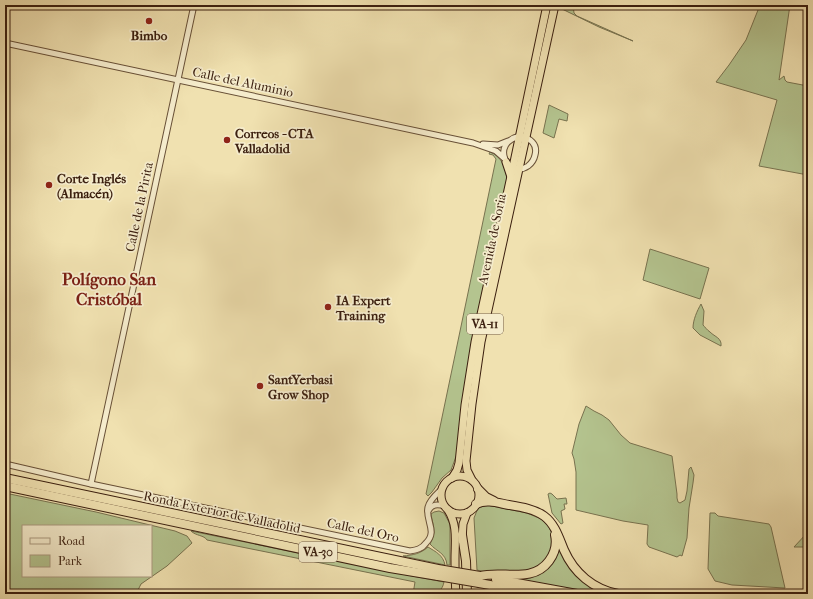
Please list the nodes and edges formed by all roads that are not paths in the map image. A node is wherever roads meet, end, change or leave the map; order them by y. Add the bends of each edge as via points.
1 (194, 5) edge
2 (547, 5) edge
3 (555, 5) edge
4 (5, 43) edge
5 (178, 79) junction
6 (517, 138) junction
7 (476, 143) junction
8 (505, 160) junction
9 (516, 168) junction
10 (511, 177) junction
11 (5, 464) edge
12 (5, 478) edge
13 (452, 478) junction
14 (472, 480) junction
15 (91, 484) junction
16 (5, 486) edge
17 (442, 488) junction
18 (478, 489) junction
19 (496, 502) junction
20 (476, 504) junction
21 (446, 508) junction
22 (467, 513) junction
23 (427, 514) junction
24 (180, 519) junction
25 (552, 524) junction
26 (462, 535) junction
27 (479, 579) junction
28 (456, 594) edge
29 (463, 594) edge
30 (467, 594) edge
31 (507, 594) edge
32 (540, 594) edge
33 (577, 594) edge
34 (618, 594) edge

1 - 5 street, Calle de la Pirita
2 - 6 highway
3 - 6 highway, Avenida de Soria / VA-11
4 - 5 street, Calle del Aluminio
5 - 7 street, Calle del Aluminio
5 - 15 street, Calle de la Pirita
6 - 7 street, Calle del Aluminio via 497,145
6 - 8 street via 506,144
6 - 9 highway, Avenida de Soria / VA-11
6 - 9 street via 530,139 535,148 535,156 531,164
7 - 8 street, Calle del Aluminio via 496,151
8 - 9 street, Calle del Aluminio
8 - 10 highway
9 - 10 highway, Avenida de Soria / VA-11
9 - 14 highway, Avenida de Soria / VA-11 via 475,378 466,461
10 - 13 highway, Avenida de Soria / VA-11 via 476,342 465,404 459,463
11 - 15 street, Calle del Oro
12 - 24 highway, Ronda Exterior de Valladolid / VA-30
13 - 14 highway via 464,476
13 - 17 highway, VA-11
14 - 18 highway, VA-11
15 - 23 street, Calle del Oro via 410,551 422,548 430,539 431,527
16 - 24 highway, Ronda Exterior de Valladolid / VA-30
17 - 21 highway via 442,499
17 - 23 street via 432,498
18 - 19 highway via 488,499
18 - 20 highway via 479,498
19 - 20 highway
19 - 25 highway via 532,510
20 - 22 highway
21 - 22 highway via 457,514
21 - 23 street via 440,504 434,505
21 - 28 highway via 454,522 456,533
22 - 26 highway
24 - 27 highway, Ronda Exterior de Valladolid / VA-30, bridge via 390,568
25 - 27 highway via 556,535 555,548 551,560 542,569 531,574 512,576 486,574
25 - 34 highway via 572,565 579,573 596,586
26 - 29 highway
26 - 30 highway
27 - 31 highway via 486,587
27 - 32 highway, Ronda Exterior de Valladolid / VA-30
27 - 33 highway, Ronda Exterior de Valladolid / VA-30

